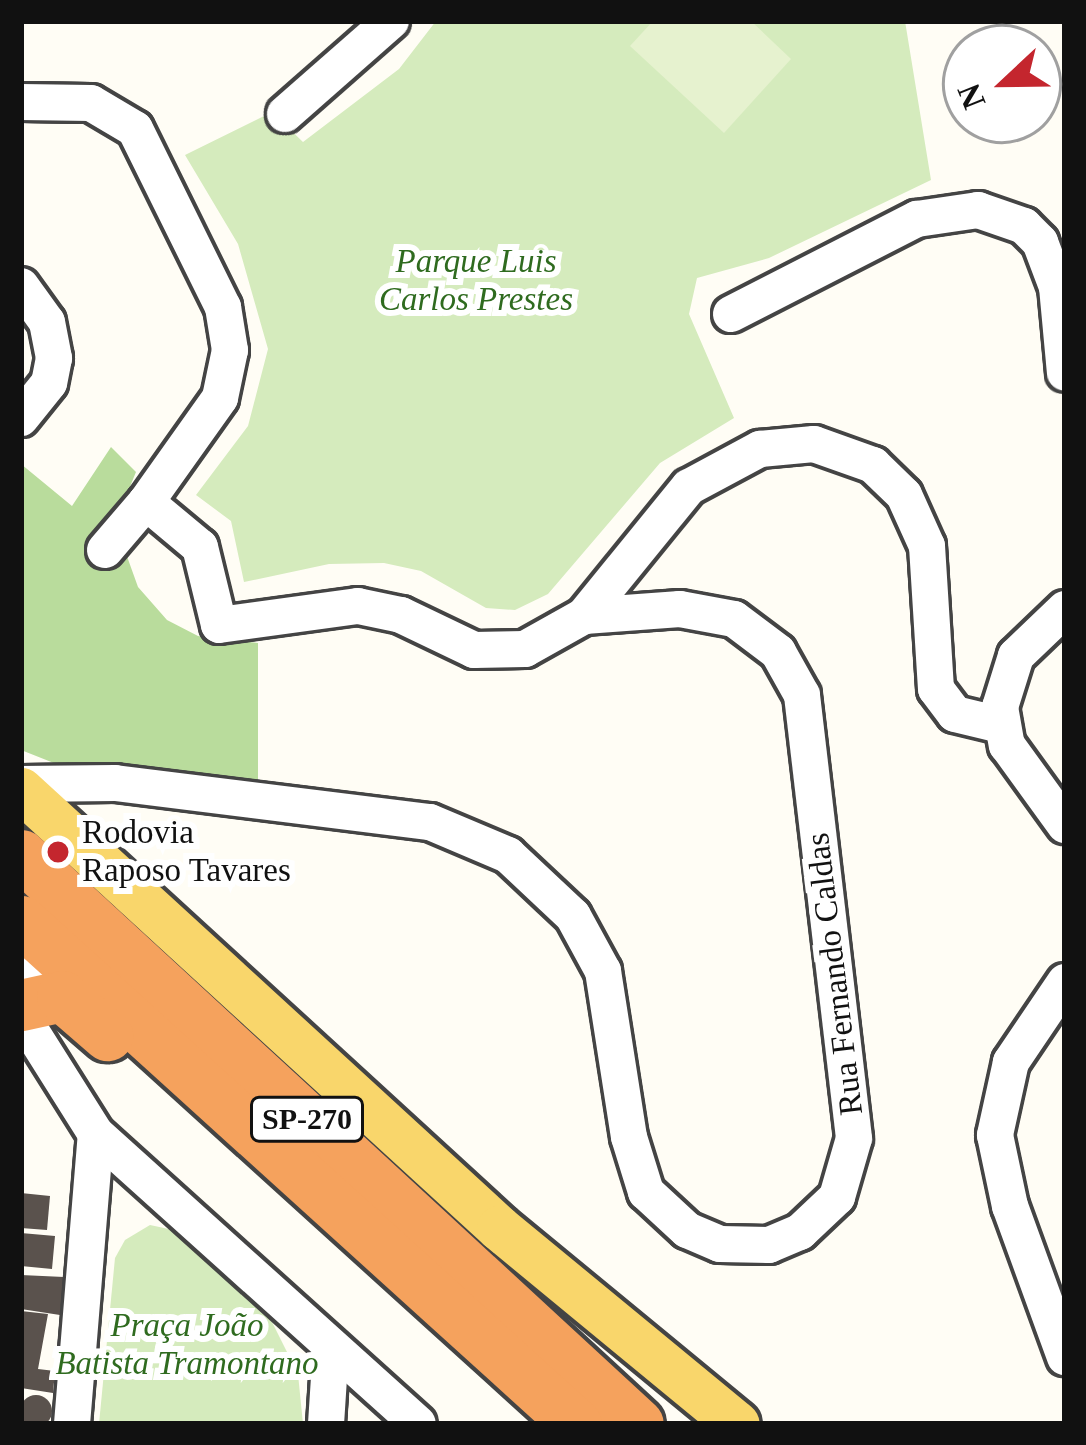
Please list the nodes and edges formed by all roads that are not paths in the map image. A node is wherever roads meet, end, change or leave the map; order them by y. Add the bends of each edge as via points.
1 (391, 21) edge
2 (21, 102) edge
3 (285, 114) dead end
4 (21, 286) edge
5 (731, 314) dead end
6 (1065, 373) edge
7 (21, 418) edge
8 (146, 502) junction
9 (105, 550) dead end
10 (1065, 609) edge
11 (584, 616) junction
12 (1000, 724) junction
13 (21, 787) edge
14 (1065, 825) edge
15 (21, 855) edge
16 (21, 921) edge
17 (21, 962) edge
18 (1065, 982) edge
19 (35, 1005) edge
20 (95, 1134) junction
21 (311, 1178) junction
22 (331, 1347) junction
23 (1065, 1357) edge
24 (72, 1424) edge
25 (326, 1424) edge
26 (418, 1424) edge
27 (576, 1424) edge
28 (638, 1424) edge
29 (737, 1424) edge

1 - 3 street
2 - 8 street via 91,103 135,129 223,307 230,350 220,398
4 - 7 street via 47,322 54,358 49,383
5 - 6 street via 917,219 978,210 1024,226 1040,242 1058,287
8 - 9 street
8 - 11 street via 200,547 219,625 358,606 499,652 547,641
10 - 12 street via 1016,656
11 - 12 street via 689,487 760,449 814,444 843,451 890,476 920,523 931,566 933,671 943,700 973,722
11 - 13 street, Rua Fernando Caldas via 680,609 734,620 778,652 802,695 854,1138 837,1197 800,1232 770,1245 720,1244 687,1231 646,1192 629,1137 603,971 573,916 508,854 430,822 115,783
12 - 14 street via 1019,766
13 - 29 main road via 516,1244
15 - 28 highway, SP-270
16 - 21 highway, SP-270
17 - 19 street
18 - 23 street via 1011,1062 995,1135 1010,1206
19 - 20 street
19 - 21 highway via 213,1131
20 - 22 street
20 - 24 street
21 - 27 highway, SP-270
22 - 25 street
22 - 26 street

